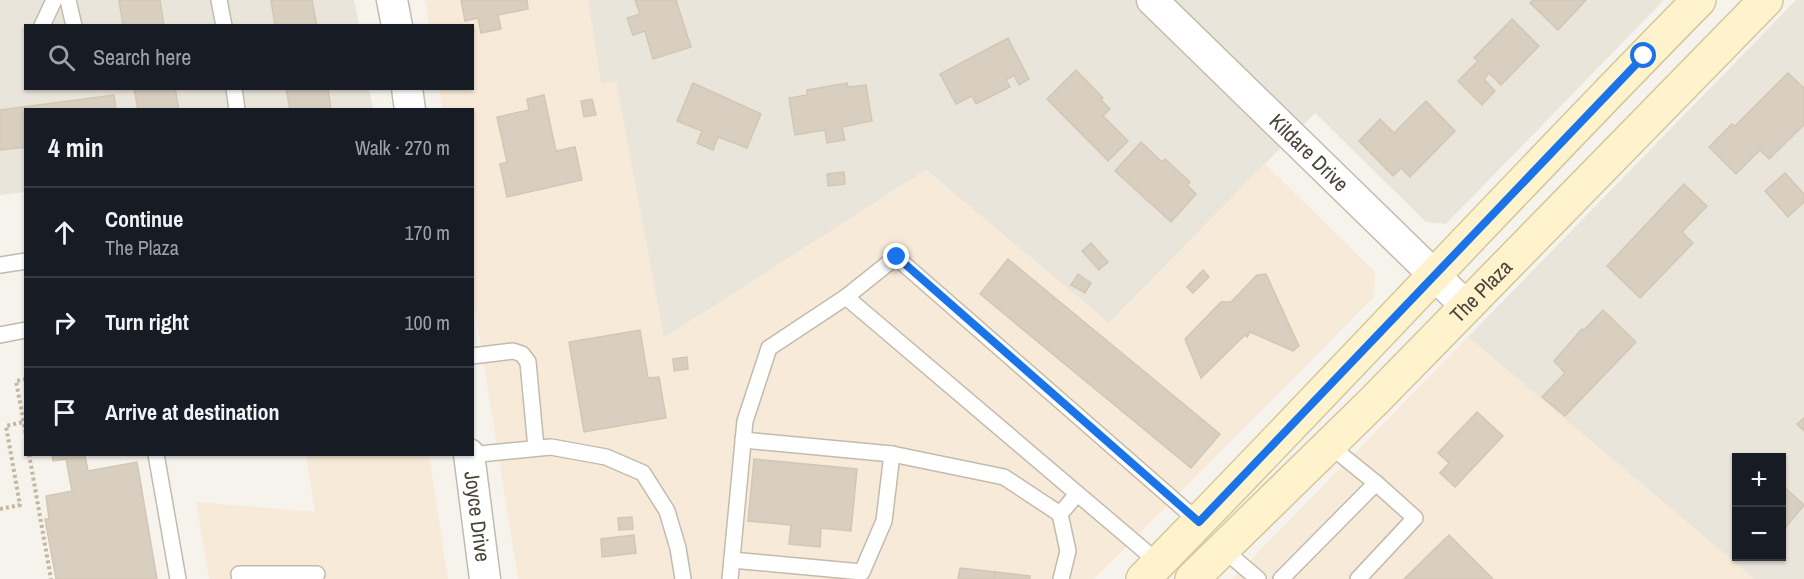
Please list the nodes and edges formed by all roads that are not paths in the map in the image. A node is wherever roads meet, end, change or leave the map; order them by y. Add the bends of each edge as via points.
1 (54, 0) edge
2 (68, 0) edge
3 (219, 0) edge
4 (392, 0) edge
5 (1152, 0) edge
6 (1699, 0) edge
7 (1766, 0) edge
8 (43, 24) edge
9 (74, 24) edge
10 (224, 24) edge
11 (397, 24) edge
12 (234, 90) edge
13 (407, 90) edge
14 (237, 108) edge
15 (410, 108) edge
16 (24, 261) edge
17 (0, 265) edge
18 (1435, 274) junction
19 (846, 297) junction
20 (1466, 306) junction
21 (24, 330) edge
22 (0, 335) edge
23 (474, 356) edge
24 (743, 440) junction
25 (1329, 445) junction
26 (536, 448) junction
27 (474, 454) edge
28 (892, 454) junction
29 (156, 456) edge
30 (469, 456) edge
31 (1376, 483) junction
32 (1077, 494) junction
33 (1060, 514) junction
34 (1199, 522) junction
35 (1222, 549) junction
36 (732, 560) junction
37 (1151, 571) edge
38 (317, 574) dead end
39 (178, 579) edge
40 (240, 579) edge
41 (485, 579) edge
42 (682, 579) edge
43 (730, 579) edge
44 (1061, 579) edge
45 (1192, 579) edge
46 (1258, 579) edge
47 (1281, 579) edge
48 (1358, 579) edge

1 - 8 lane
2 - 9 lane
3 - 10 lane
4 - 11 street
5 - 18 street, Kildare Drive
6 - 18 main road
7 - 20 main road, The Plaza
12 - 14 lane
13 - 15 street
16 - 17 lane
18 - 20 street, Kildare Drive
18 - 34 main road
19 - 24 lane via 769,348
19 - 32 lane
19 - 34 lane via 897,257
20 - 25 main road, The Plaza
21 - 22 lane
23 - 26 lane via 513,351 528,362
24 - 28 lane
24 - 36 lane
25 - 31 lane
25 - 35 main road, The Plaza
26 - 27 lane
26 - 42 lane via 606,457 643,473 667,511
28 - 33 lane via 1004,477
28 - 36 lane via 884,521 862,572
29 - 39 lane
30 - 41 street, Joyce Drive
31 - 47 lane
31 - 48 lane via 1415,518
32 - 33 lane
32 - 37 lane
33 - 44 lane via 1068,551
34 - 37 main road
35 - 45 main road, The Plaza
35 - 46 lane
36 - 43 lane
38 - 40 lane via 239,574

